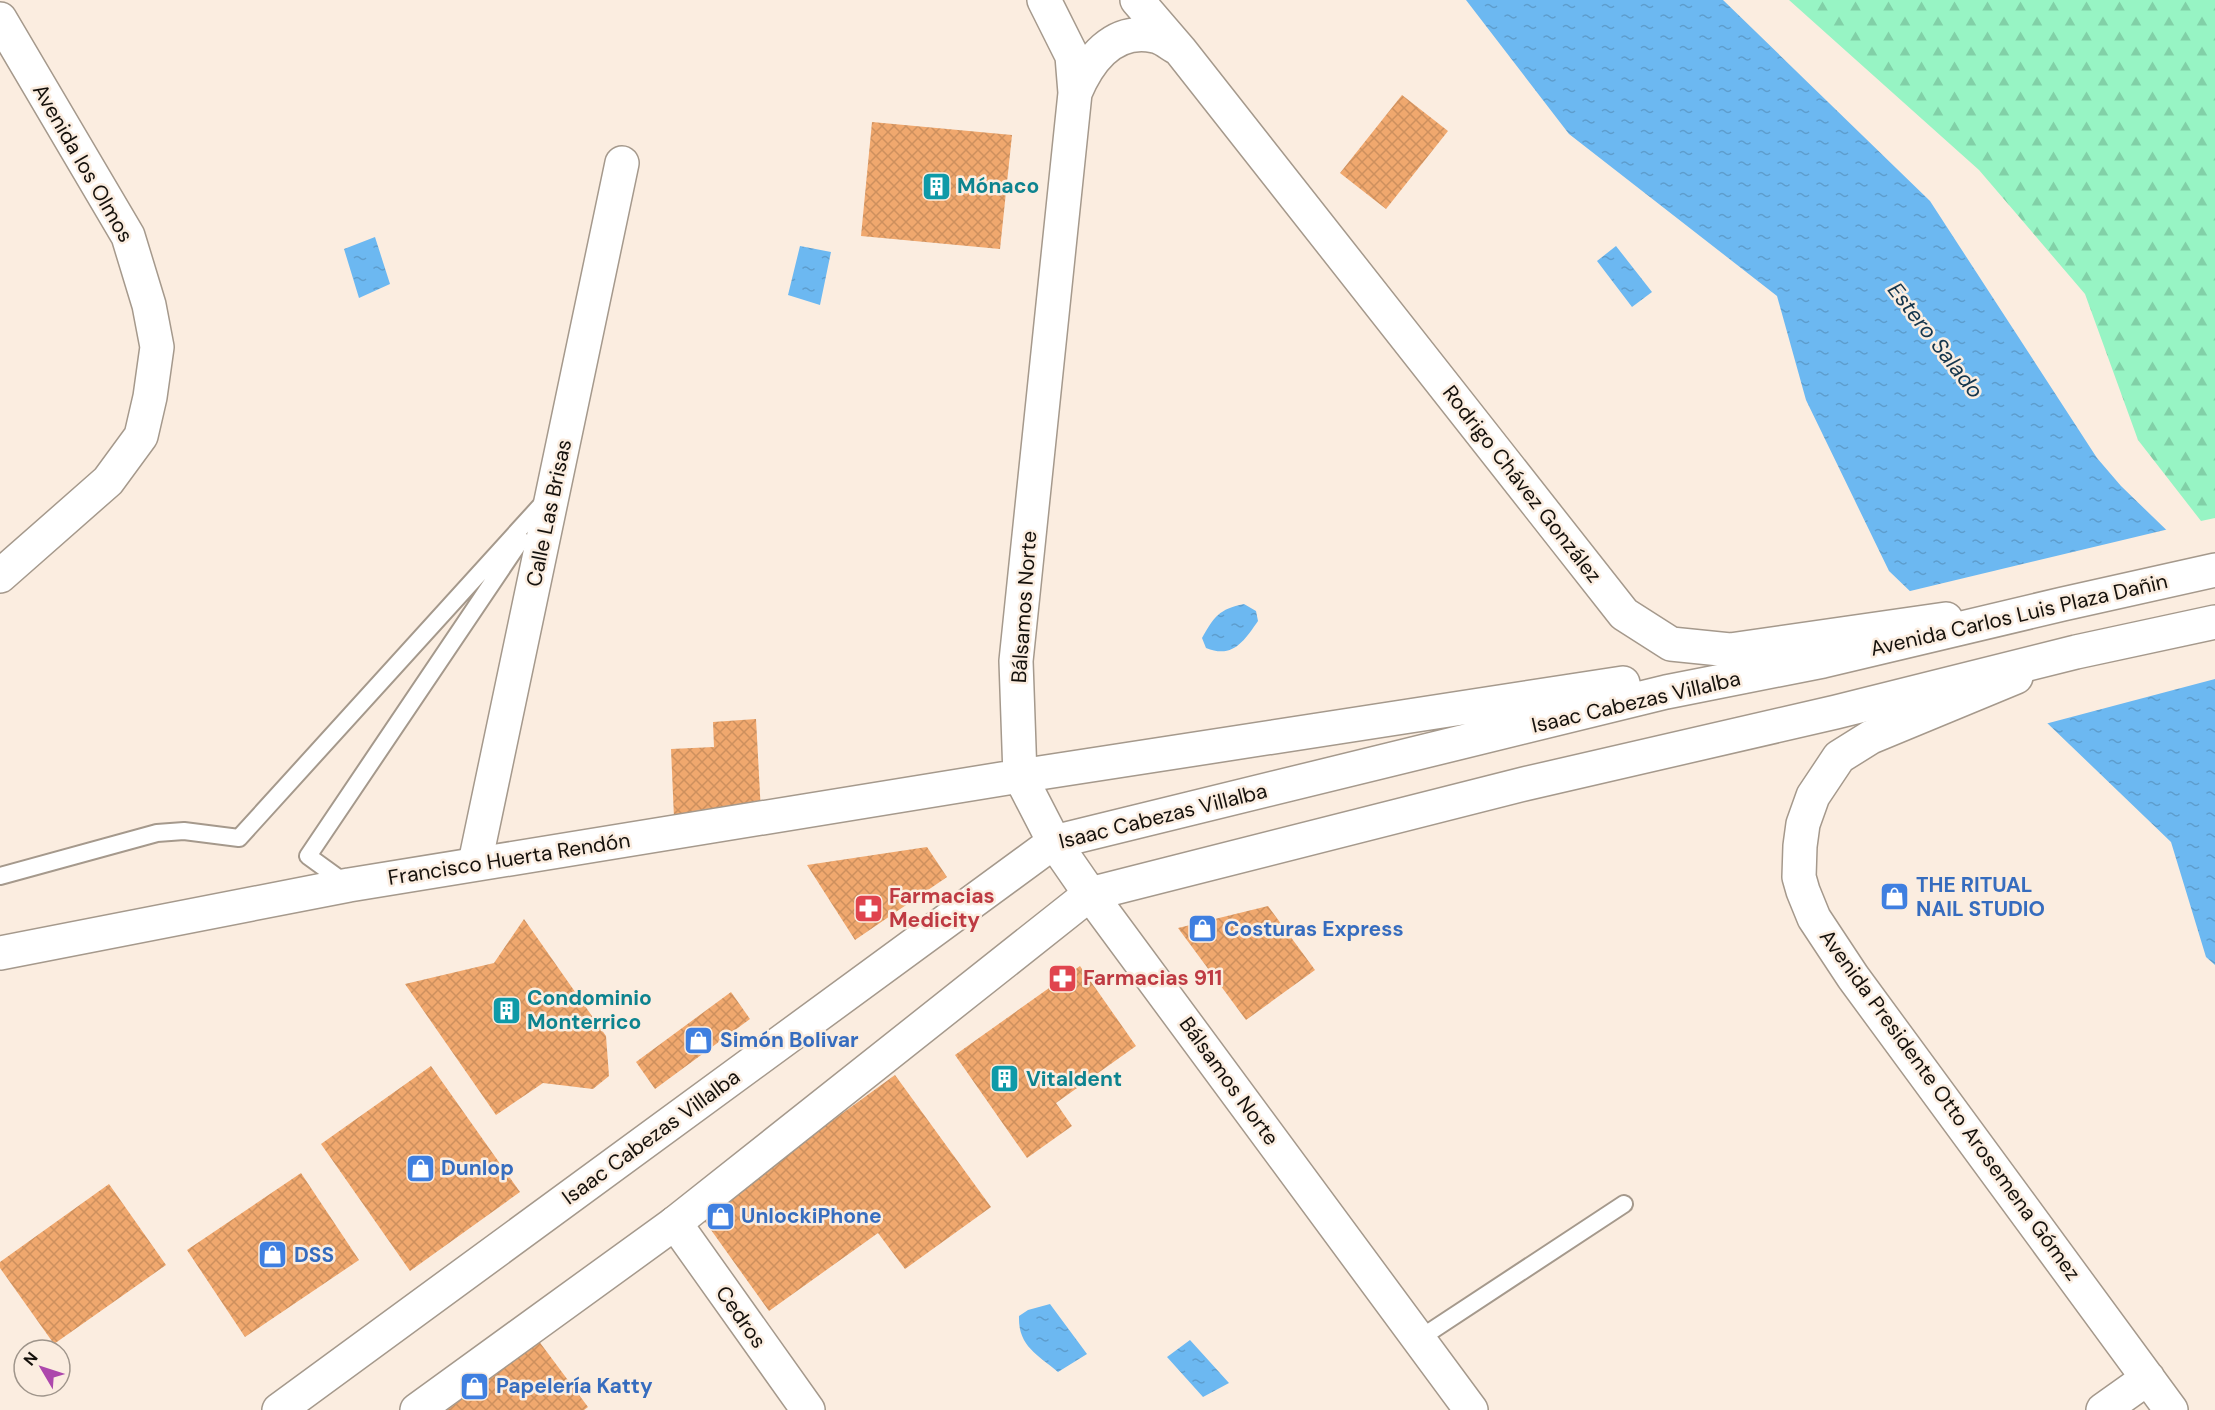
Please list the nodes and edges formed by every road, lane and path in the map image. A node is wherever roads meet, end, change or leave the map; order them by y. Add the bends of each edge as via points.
1 (1044, 0) edge
2 (1137, 0) edge
3 (0, 19) edge
4 (1180, 50) junction
5 (1075, 93) junction
6 (622, 163) dead end
7 (553, 492) junction
8 (2215, 570) edge
9 (0, 576) edge
10 (2215, 622) edge
11 (1820, 649) junction
12 (2076, 652) junction
13 (1666, 692) junction
14 (1020, 776) junction
15 (1054, 842) junction
16 (475, 863) junction
17 (0, 876) edge
18 (349, 885) junction
19 (1090, 894) junction
20 (0, 953) edge
21 (1624, 1204) dead end
22 (675, 1223) junction
23 (1419, 1339) junction
24 (2148, 1378) junction
25 (279, 1410) edge
26 (417, 1410) edge
27 (808, 1410) edge
28 (1472, 1410) edge
29 (2103, 1410) edge
30 (2171, 1410) edge

1 - 5 street via 1072,56
2 - 4 street, Rodrigo Chávez González
3 - 9 street, Avenida los Olmos via 128,236 157,347 141,436 108,481
4 - 5 street via 1156,36 1133,34 1110,44 1094,57
4 - 11 street, Rodrigo Chávez González via 1624,614 1671,644 1730,650
5 - 14 street, Bálsamos Norte via 1016,661
6 - 7 street, Calle Las Brisas
7 - 16 street, Calle Las Brisas
7 - 17 lane via 239,838 184,831 158,834
7 - 18 lane via 308,856
8 - 11 street, Avenida Carlos Luis Plaza Dañin via 2063,604
10 - 12 street
11 - 13 street, Isaac Cabezas Villalba
12 - 19 street via 1524,784
12 - 24 street, Avenida Presidente Otto Arosemena Gómez via 1871,737 1839,757 1807,810 1799,877 1808,904 1853,977
13 - 14 street, Francisco Huerta Rendón via 1628,682
13 - 15 street, Isaac Cabezas Villalba
14 - 15 street, Bálsamos Norte
14 - 16 street, Francisco Huerta Rendón
15 - 19 street, Bálsamos Norte
15 - 25 street, Isaac Cabezas Villalba
16 - 18 street, Francisco Huerta Rendón
18 - 20 street, Francisco Huerta Rendón
19 - 22 street
19 - 23 street, Bálsamos Norte
21 - 23 lane
22 - 26 street
22 - 27 street, Cedros
23 - 28 street, Bálsamos Norte
24 - 29 street
24 - 30 street, Avenida Presidente Otto Arosemena Gómez

